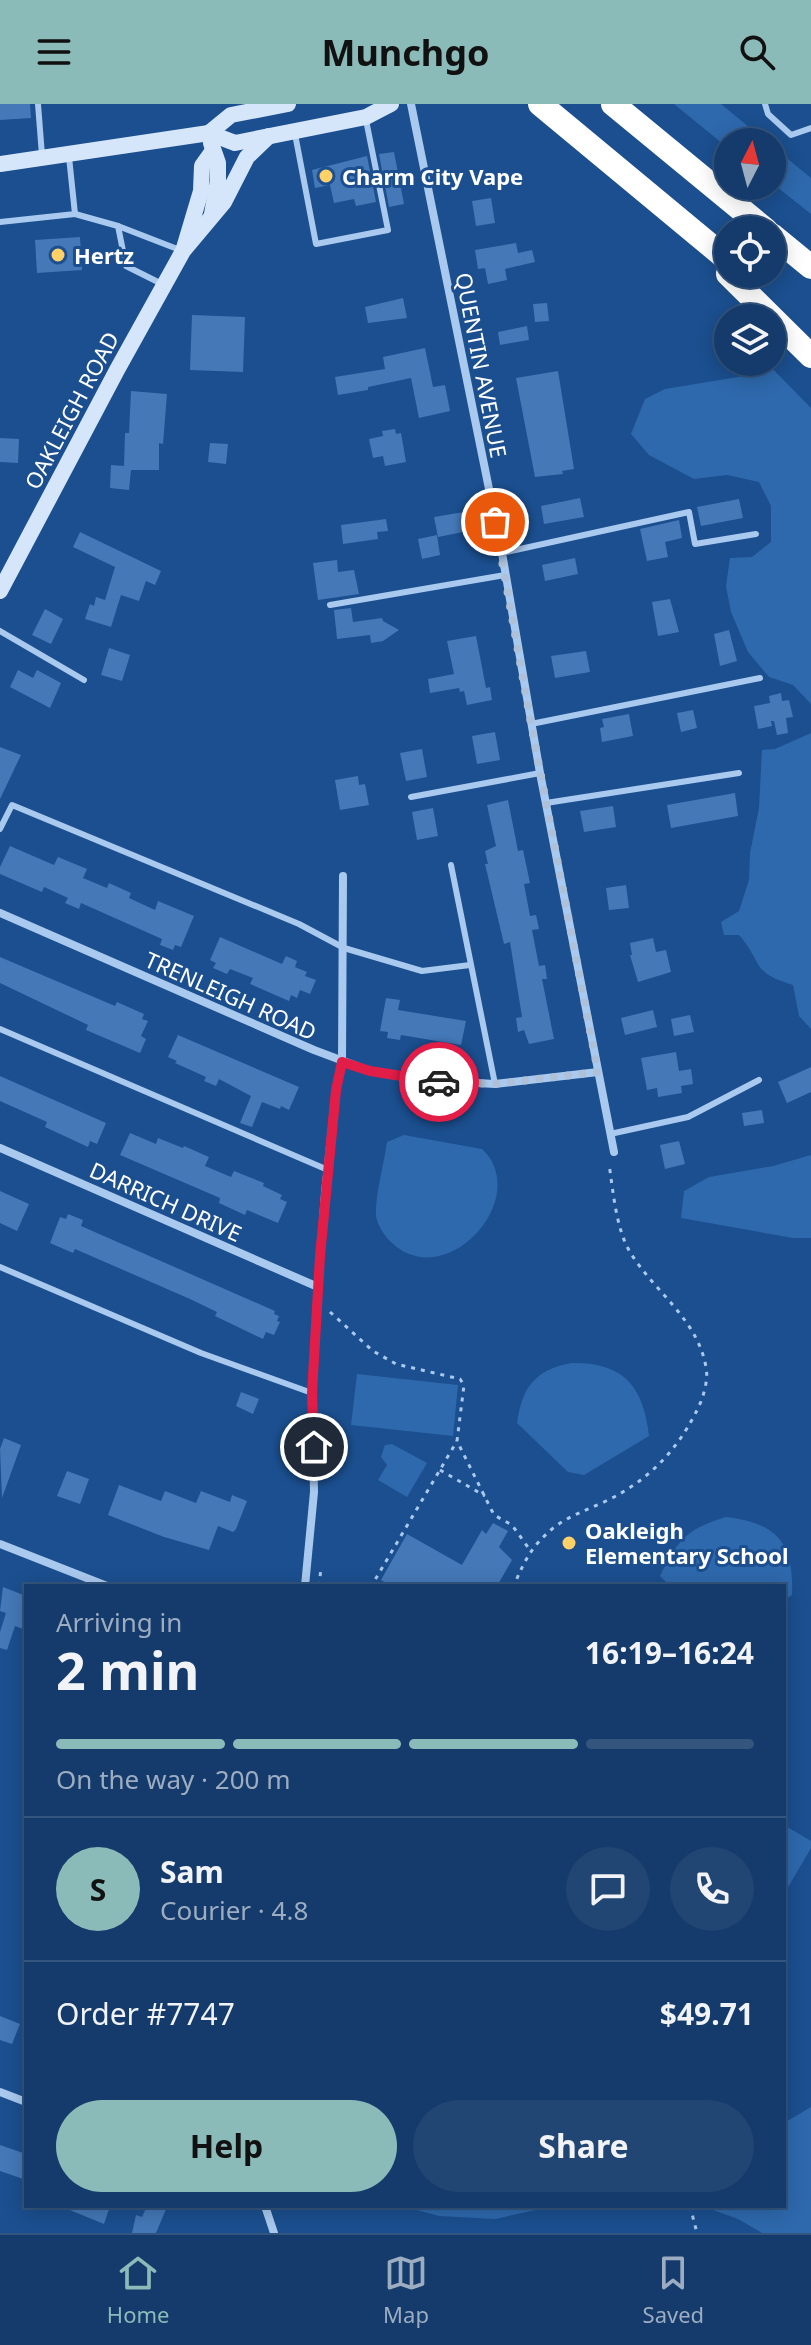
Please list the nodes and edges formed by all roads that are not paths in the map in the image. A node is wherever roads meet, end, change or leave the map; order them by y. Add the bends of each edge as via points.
1 (38, 104) edge
2 (288, 104) edge
3 (391, 104) edge
4 (411, 104) edge
5 (613, 104) edge
6 (765, 104) edge
7 (544, 108) edge
8 (366, 117) junction
9 (811, 128) edge
10 (295, 131) junction
11 (209, 133) junction
12 (269, 136) junction
13 (212, 152) junction
14 (69, 155) junction
15 (42, 159) junction
16 (0, 164) edge
17 (623, 172) junction
18 (75, 214) junction
19 (749, 216) edge
20 (210, 219) junction
21 (0, 222) edge
22 (118, 226) junction
23 (786, 246) edge
24 (714, 248) edge
25 (183, 251) junction
26 (714, 260) edge
27 (807, 263) edge
28 (164, 285) junction
29 (742, 288) edge
30 (761, 288) edge
31 (811, 330) edge
32 (811, 356) edge
33 (756, 534) dead end
34 (502, 553) junction
35 (505, 575) junction
36 (1, 587) edge
37 (330, 605) dead end
38 (0, 631) edge
39 (760, 678) dead end
40 (84, 680) dead end
41 (531, 724) junction
42 (540, 773) junction
43 (739, 773) dead end
44 (411, 797) dead end
45 (546, 803) junction
46 (0, 829) edge
47 (451, 865) dead end
48 (343, 876) dead end
49 (0, 913) edge
50 (344, 948) junction
51 (470, 965) junction
52 (0, 1029) edge
53 (342, 1062) junction
54 (598, 1072) junction
55 (759, 1080) dead end
56 (495, 1084) junction
57 (610, 1134) junction
58 (0, 1148) edge
59 (611, 1156) road end
60 (328, 1170) junction
61 (0, 1267) edge
62 (318, 1287) junction
63 (312, 1393) junction
64 (0, 1544) edge
65 (102, 1584) edge
66 (305, 1584) edge
67 (0, 2092) edge
68 (24, 2101) edge
69 (266, 2208) edge
70 (274, 2233) edge

1 - 15 lane
2 - 11 street via 231,115
3 - 8 street
4 - 34 street, QUENTIN AVENUE
5 - 19 highway
6 - 9 lane via 768,114 791,135
7 - 17 highway
8 - 10 street
8 - 10 lane via 388,230 316,244
10 - 12 street
11 - 12 street via 235,143
11 - 13 street, OAKLEIGH ROAD
11 - 14 street
12 - 20 street via 247,157
13 - 20 street, OAKLEIGH ROAD via 218,181
13 - 25 street, OAKLEIGH ROAD via 202,166 201,191
14 - 15 street
14 - 18 lane
15 - 16 street
17 - 24 highway
17 - 26 highway
18 - 21 lane
18 - 22 lane
20 - 25 street, OAKLEIGH ROAD
22 - 25 lane
22 - 28 lane via 126,266
23 - 27 highway
25 - 28 street, OAKLEIGH ROAD
28 - 36 street, OAKLEIGH ROAD
29 - 32 highway
30 - 31 highway
33 - 34 lane via 695,544 689,512
34 - 35 street, QUENTIN AVENUE
35 - 37 lane
35 - 41 street, QUENTIN AVENUE
38 - 40 lane
39 - 41 lane
41 - 42 street, QUENTIN AVENUE
42 - 44 lane
42 - 45 street, QUENTIN AVENUE
43 - 45 lane
45 - 54 street, QUENTIN AVENUE
46 - 50 lane via 12,805 299,924
47 - 51 lane
48 - 50 street
49 - 53 street, TRENLEIGH ROAD
50 - 51 lane via 422,971
50 - 53 street
51 - 56 lane
52 - 60 lane
53 - 56 street, TRENLEIGH ROAD via 422,1080
53 - 60 street
54 - 56 street, TRENLEIGH ROAD
54 - 57 street, QUENTIN AVENUE
55 - 57 lane via 688,1117
57 - 59 street, QUENTIN AVENUE
58 - 62 street, DARRICH DRIVE
60 - 62 street
61 - 63 lane via 201,1353
62 - 63 street
63 - 66 street via 314,1492
64 - 65 street
67 - 68 street
69 - 70 street

